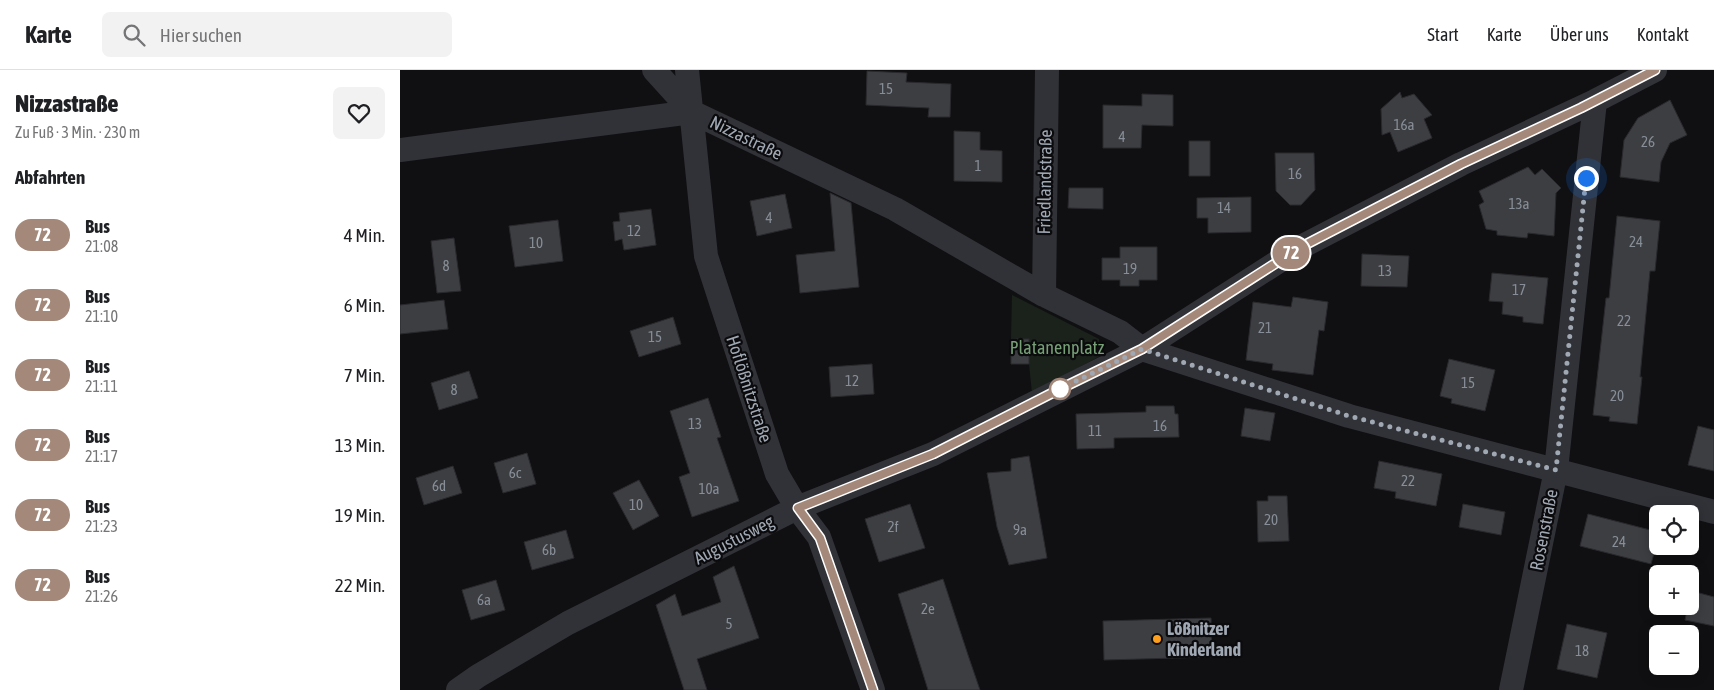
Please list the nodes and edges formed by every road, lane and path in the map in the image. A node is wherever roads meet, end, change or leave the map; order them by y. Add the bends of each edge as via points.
1 (654, 70) edge
2 (687, 70) edge
3 (1047, 70) edge
4 (1655, 70) edge
5 (1594, 101) junction
6 (692, 112) junction
7 (400, 150) edge
8 (1044, 294) junction
9 (1142, 349) junction
10 (1556, 470) junction
11 (798, 508) junction
12 (1714, 512) edge
13 (458, 690) edge
14 (873, 690) edge
15 (1511, 690) edge

1 - 6 street
2 - 6 street, Hoflößnitzstraße
3 - 8 street, Friedlandstraße
4 - 5 street, Augustusweg
5 - 9 street, Augustusweg via 1461,164 1301,247
5 - 10 street, Rosenstraße
6 - 7 street, Nizzastraße
6 - 8 street, Nizzastraße via 894,208
6 - 11 street, Hoflößnitzstraße via 706,256 776,474
8 - 9 street, Nizzastraße via 1120,332
9 - 10 street, Nizzastraße via 1349,416
9 - 11 street, Augustusweg via 933,454
10 - 12 street, Nizzastraße
10 - 15 street, Rosenstraße
11 - 13 street, Augustusweg via 568,623
11 - 14 street, Hoflößnitzstraße via 820,538

